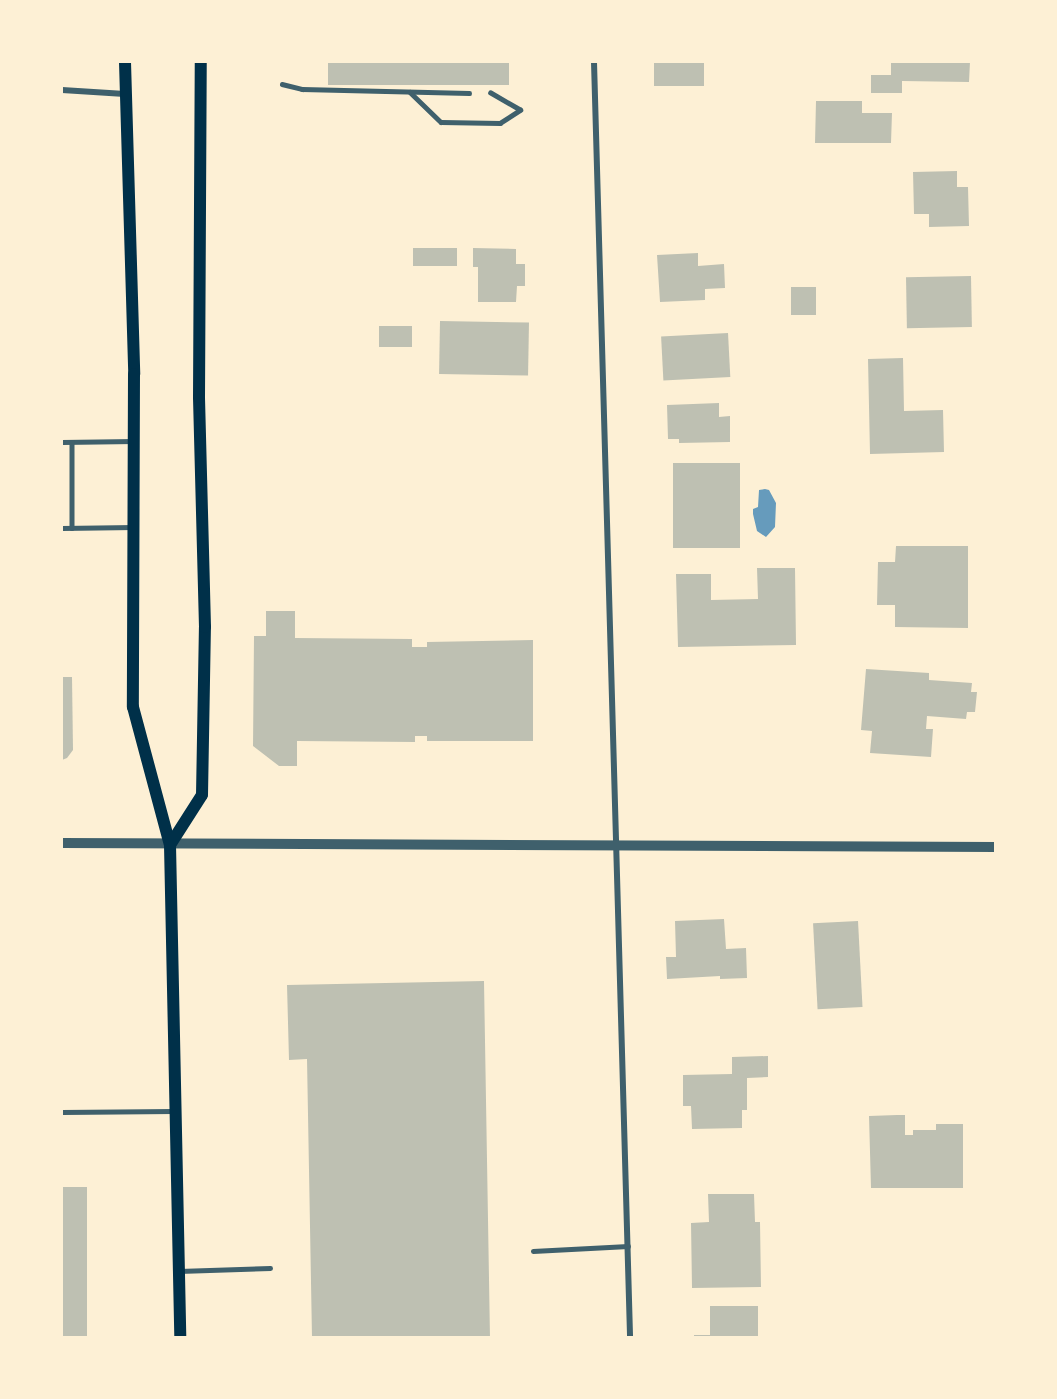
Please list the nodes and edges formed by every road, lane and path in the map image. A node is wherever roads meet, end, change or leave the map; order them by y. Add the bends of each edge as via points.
1 (125, 62) edge
2 (201, 62) edge
3 (594, 62) edge
4 (282, 84) dead end
5 (62, 90) edge
6 (409, 92) junction
7 (469, 93) dead end
8 (491, 93) dead end
9 (125, 94) junction
10 (134, 441) junction
11 (62, 442) edge
12 (72, 442) junction
13 (134, 527) junction
14 (62, 528) edge
15 (72, 528) junction
16 (62, 843) edge
17 (170, 845) junction
18 (615, 846) junction
19 (996, 848) edge
20 (176, 1111) junction
21 (62, 1112) edge
22 (628, 1246) junction
23 (533, 1251) dead end
24 (270, 1268) dead end
25 (179, 1271) junction
26 (180, 1338) edge
27 (630, 1338) edge

1 - 9 main road
2 - 17 main road via 199,397 205,627 202,795
3 - 18 street
4 - 6 lane via 302,89
5 - 9 street
6 - 7 lane
6 - 8 lane via 441,122 500,123 520,110
9 - 10 main road
10 - 12 lane
10 - 13 main road
11 - 12 lane
12 - 15 lane
13 - 15 lane
13 - 17 main road via 133,706
14 - 15 lane
16 - 17 street
17 - 18 street
17 - 20 main road
18 - 19 street
18 - 22 street
20 - 21 lane
20 - 25 main road
22 - 23 lane
22 - 27 street
24 - 25 lane
25 - 26 main road

